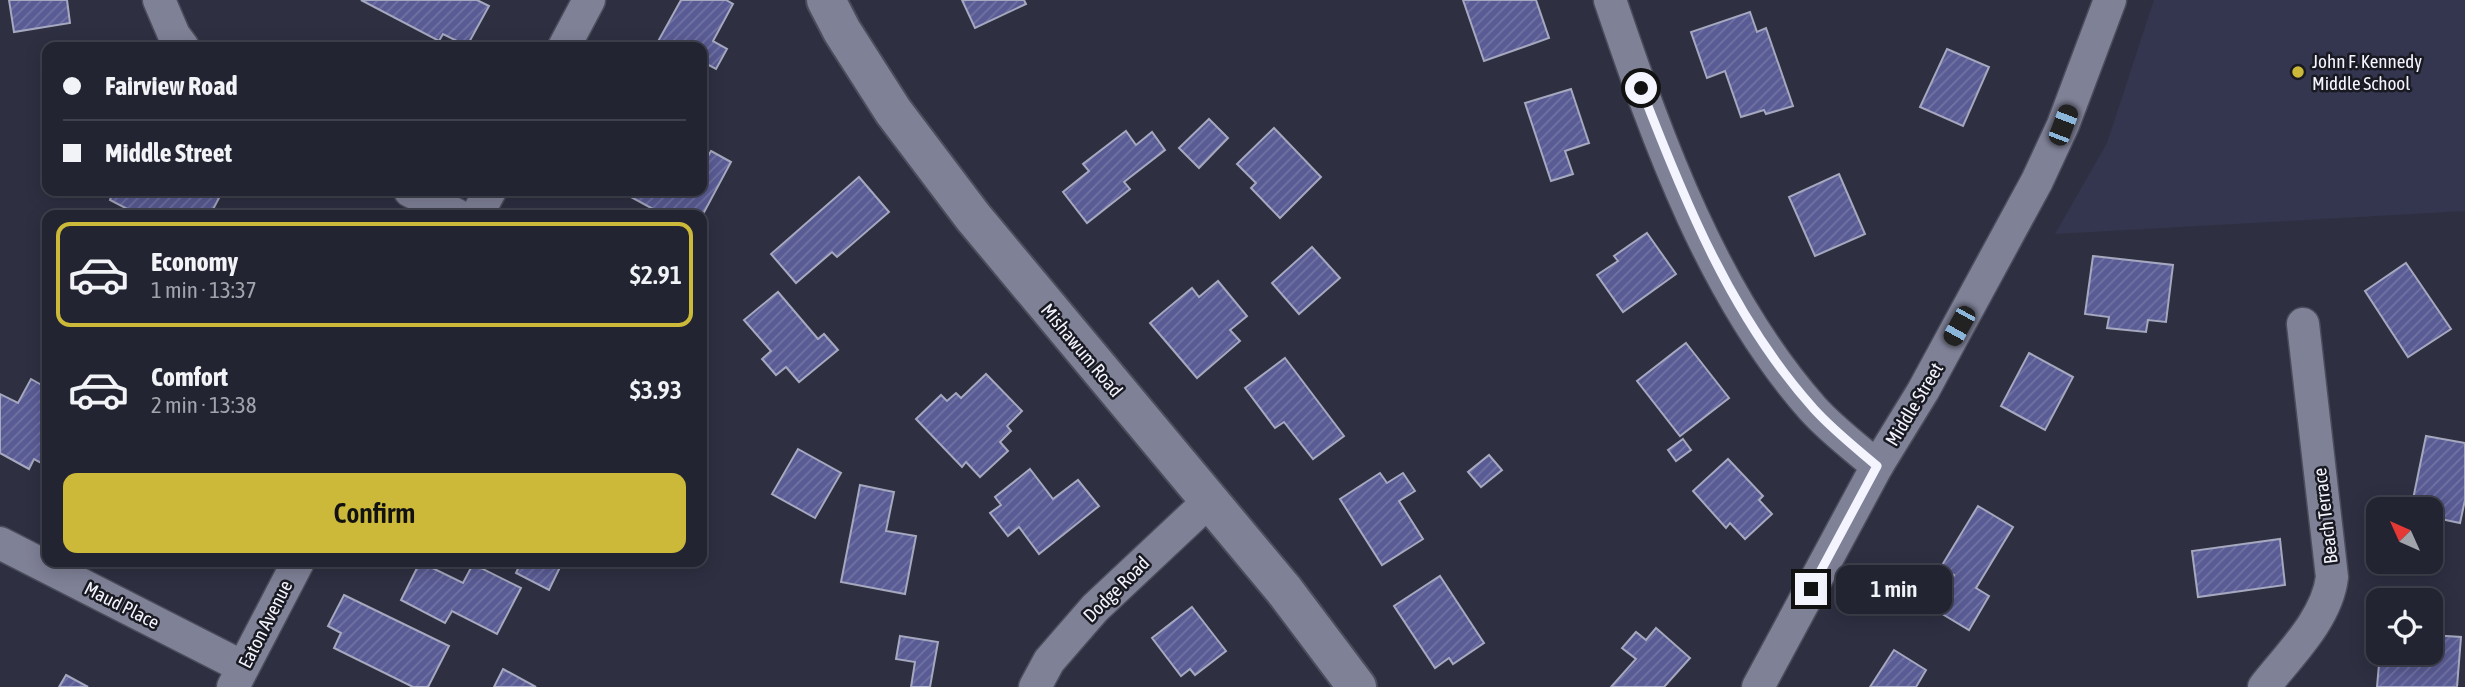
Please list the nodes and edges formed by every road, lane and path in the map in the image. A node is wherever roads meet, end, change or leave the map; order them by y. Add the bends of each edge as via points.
1 (159, 0) edge
2 (589, 0) edge
3 (826, 0) edge
4 (1610, 0) edge
5 (2110, 0) edge
6 (179, 42) edge
7 (568, 42) edge
8 (420, 196) edge
9 (447, 210) edge
10 (2303, 324) dead end
11 (1877, 466) junction
12 (1210, 500) junction
13 (0, 543) edge
14 (42, 567) edge
15 (43, 567) edge
16 (295, 567) edge
17 (238, 677) edge
18 (1035, 687) edge
19 (1357, 687) edge
20 (1758, 687) edge
21 (2264, 687) edge

1 - 6 street
2 - 7 street
3 - 12 main road, Mishawum Road via 867,71 929,160
4 - 11 street via 1672,171 1721,271 1778,364 1809,404
5 - 11 street, Middle Street via 2037,181
8 - 9 street
10 - 21 street, Beach Terrace via 2332,577 2327,601
11 - 20 street, Middle Street
12 - 18 street, Dodge Road via 1095,608 1049,661
12 - 19 main road, Mishawum Road
13 - 14 street, Maud Place
15 - 17 street, Maud Place
16 - 17 street, Eaton Avenue

